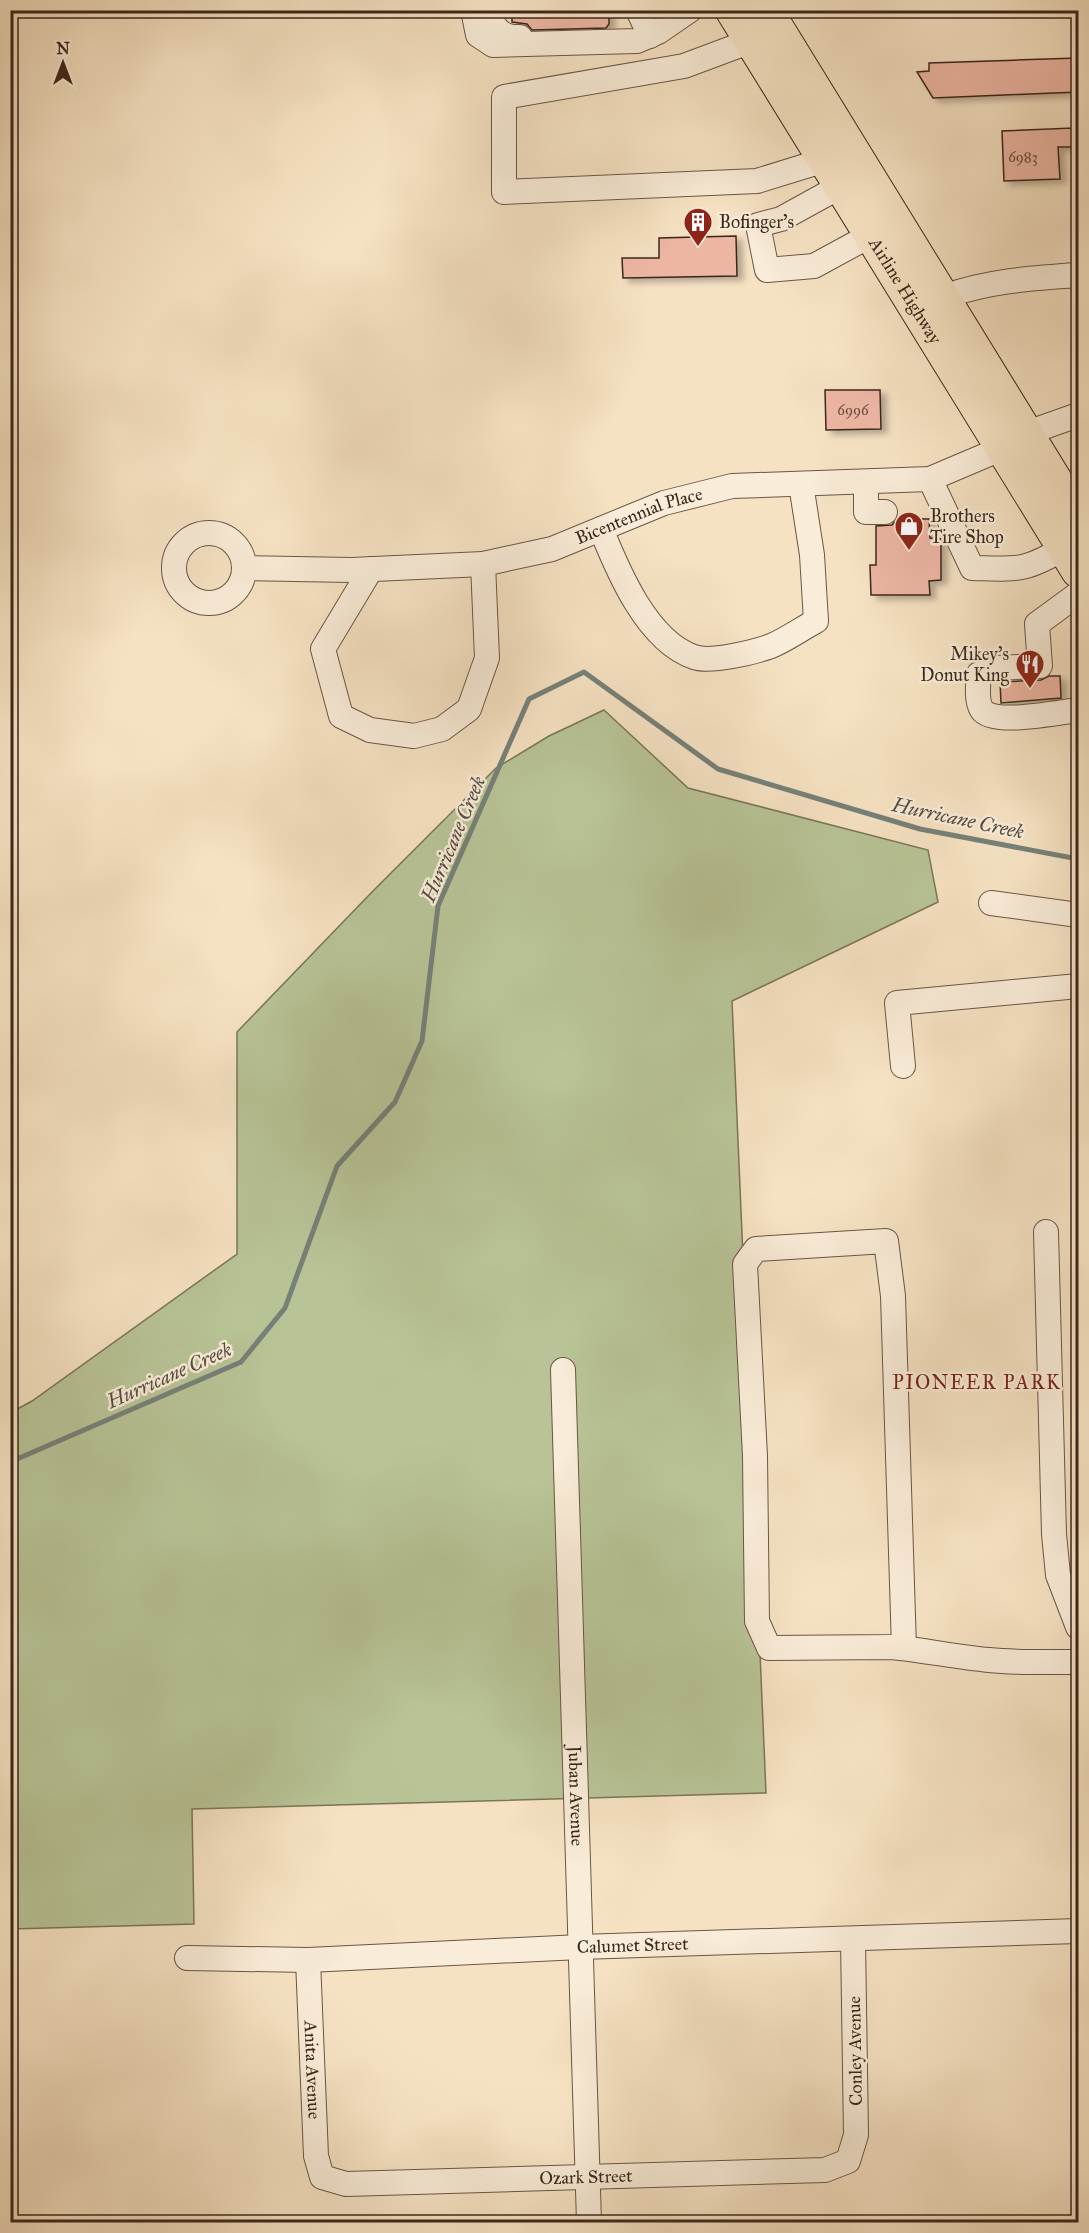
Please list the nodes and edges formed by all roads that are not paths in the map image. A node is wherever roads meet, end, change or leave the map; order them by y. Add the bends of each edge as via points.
1 (638, 10) edge
2 (690, 10) edge
3 (732, 10) edge
4 (766, 10) edge
5 (486, 12) edge
6 (650, 36) junction
7 (751, 41) junction
8 (839, 165) junction
9 (871, 235) junction
10 (1078, 275) edge
11 (943, 297) junction
12 (1078, 415) edge
13 (1015, 440) junction
14 (930, 479) junction
15 (866, 482) junction
16 (801, 484) junction
17 (865, 512) dead end
18 (1078, 517) edge
19 (601, 529) junction
20 (483, 564) junction
21 (245, 568) dead end
22 (371, 569) junction
23 (1075, 569) edge
24 (1078, 710) edge
25 (991, 903) dead end
26 (1078, 915) edge
27 (1078, 986) edge
28 (903, 1066) dead end
29 (1046, 1232) dead end
30 (563, 1370) dead end
31 (1078, 1627) edge
32 (904, 1648) junction
33 (1078, 1662) edge
34 (1078, 1931) edge
35 (853, 1940) junction
36 (579, 1947) junction
37 (187, 1958) dead end
38 (308, 1960) junction
39 (848, 2161) joint
40 (322, 2176) joint
41 (588, 2179) junction
42 (589, 2223) edge

1 - 6 street
2 - 6 street
3 - 7 highway, Airline Highway
4 - 8 highway, Airline Highway
5 - 6 street via 478,35 493,45 637,41
7 - 8 highway, Airline Highway
7 - 8 street via 684,66 504,97 504,192 757,181
8 - 9 highway, Airline Highway
8 - 9 street via 781,219 758,225 767,270 814,266
8 - 11 highway, Airline Highway
9 - 13 highway, Airline Highway
10 - 11 street via 1013,279
11 - 13 highway, Airline Highway
12 - 13 street, Bicentennial Place
13 - 14 street, Bicentennial Place
13 - 18 highway, Airline Highway
13 - 23 highway, Airline Highway
14 - 15 street, Bicentennial Place
14 - 23 street via 972,568 1035,565
15 - 16 street, Bicentennial Place
15 - 17 street
16 - 19 street, Bicentennial Place via 732,486 664,503
16 - 19 street via 812,555 816,621 772,645 726,657 695,658 668,641 622,581
19 - 20 street, Bicentennial Place via 552,549
20 - 22 street, Bicentennial Place
20 - 22 street via 487,658 468,710 442,729 414,736 370,730 341,716 330,677 323,649
21 - 22 street, Bicentennial Place
23 - 24 street via 1037,624 1040,666 995,668 979,674 978,691 986,715 1004,718
25 - 26 street
27 - 28 street via 897,1003
29 - 31 street via 1054,1534 1058,1575
30 - 36 street, Juban Avenue
32 - 32 street via 769,1648 757,1621 745,1264 756,1249 886,1242 893,1296
32 - 33 street via 989,1660
34 - 35 street, Calumet Street
35 - 36 street, Calumet Street
35 - 39 street, Conley Avenue via 856,2135
36 - 38 street, Calumet Street
36 - 41 street, Juban Avenue
37 - 38 street, Calumet Street
38 - 40 street, Anita Avenue via 316,2156
39 - 41 street, Ozark Street via 825,2170
40 - 41 street, Ozark Street via 346,2184
41 - 42 street, Juban Avenue

